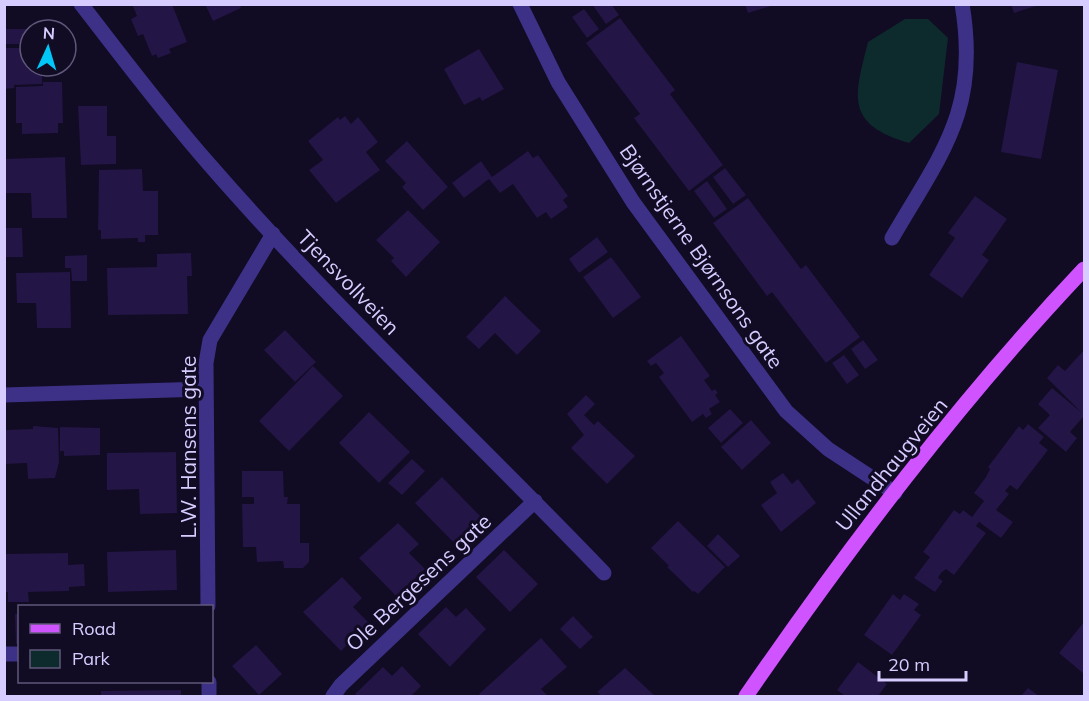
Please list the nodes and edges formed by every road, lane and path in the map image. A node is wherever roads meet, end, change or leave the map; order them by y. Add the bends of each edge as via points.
1 (81, 4) edge
2 (520, 4) edge
3 (963, 4) edge
4 (273, 234) junction
5 (892, 238) dead end
6 (1084, 269) edge
7 (205, 389) junction
8 (4, 395) edge
9 (895, 493) junction
10 (535, 501) junction
11 (603, 573) dead end
12 (208, 605) edge
13 (333, 696) edge
14 (746, 696) edge

1 - 4 street, Tjensvollveien via 209,165
2 - 9 street, Bjørnstjerne Bjørnsons gate via 558,82 633,202 786,411 828,449
3 - 5 street via 969,40 961,111 942,154
4 - 7 street, L.W. Hansens gate via 210,340
4 - 10 street, Tjensvollveien via 447,416
6 - 9 main road, Ullandhaugveien via 1018,338
7 - 8 street
7 - 12 street, L.W. Hansens gate
9 - 14 main road, Ullandhaugveien via 838,564
10 - 11 street, Tjensvollveien
10 - 13 street, Ole Bergesens gate

